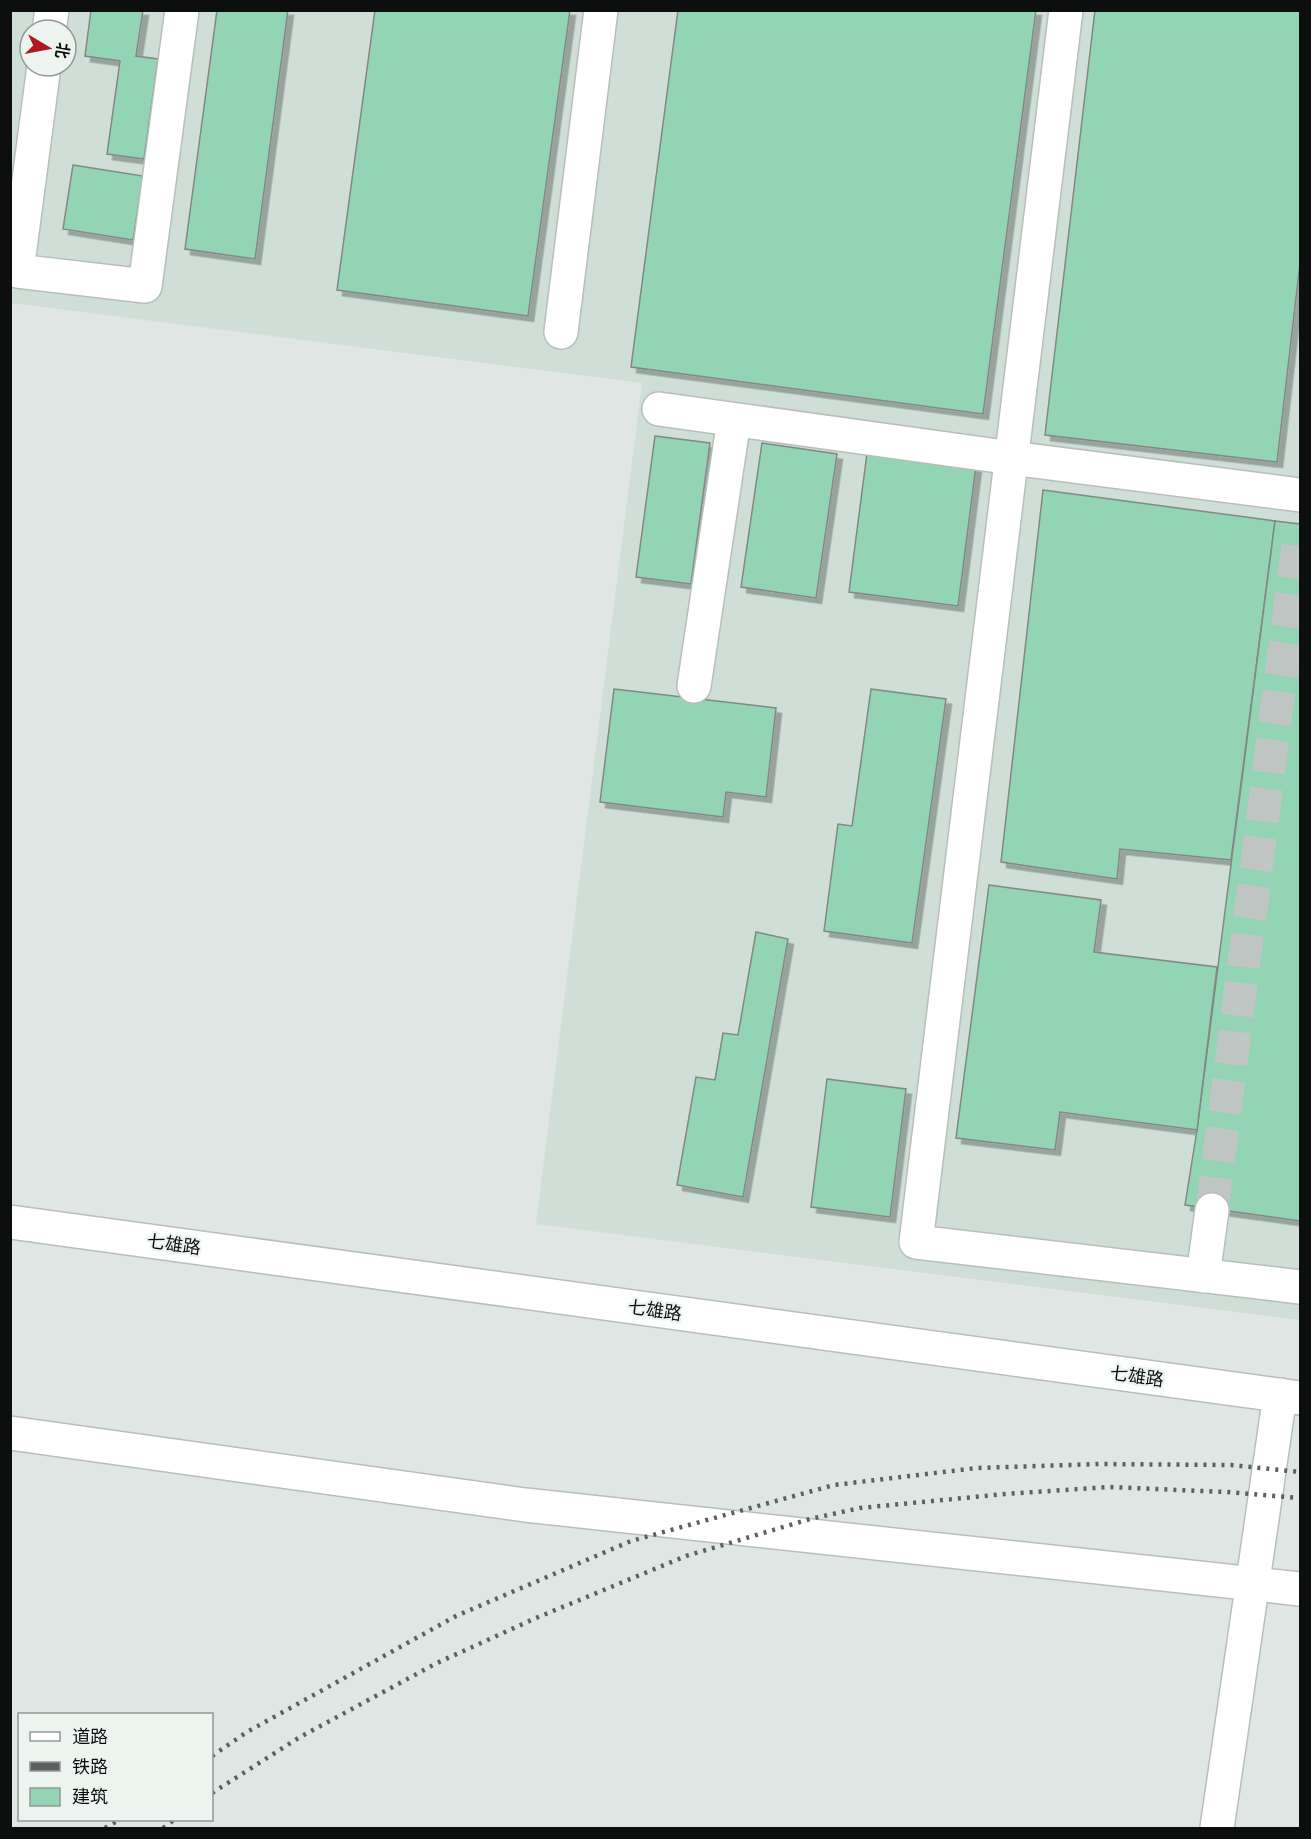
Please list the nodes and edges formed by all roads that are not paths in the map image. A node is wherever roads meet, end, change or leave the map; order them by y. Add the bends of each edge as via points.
1 (182, 10) edge
2 (601, 10) edge
3 (1066, 10) edge
4 (42, 78) edge
5 (561, 332) dead end
6 (659, 409) dead end
7 (734, 420) junction
8 (1011, 458) junction
9 (1300, 495) edge
10 (694, 686) dead end
11 (1212, 1210) tunnel mouth
12 (10, 1222) edge
13 (1203, 1276) junction
14 (1300, 1287) edge
15 (1290, 1397) edge
16 (10, 1432) edge
17 (1253, 1583) junction
18 (1300, 1589) edge
19 (1217, 1828) edge

1 - 4 street via 145,286 16,271
2 - 5 street
3 - 8 street
6 - 7 street
7 - 8 street
7 - 10 street
8 - 9 street
8 - 13 street via 916,1242
11 - 13 street
12 - 15 street, 七雄路
13 - 14 street
15 - 17 street
16 - 17 street via 525,1505
17 - 18 street
17 - 19 street

